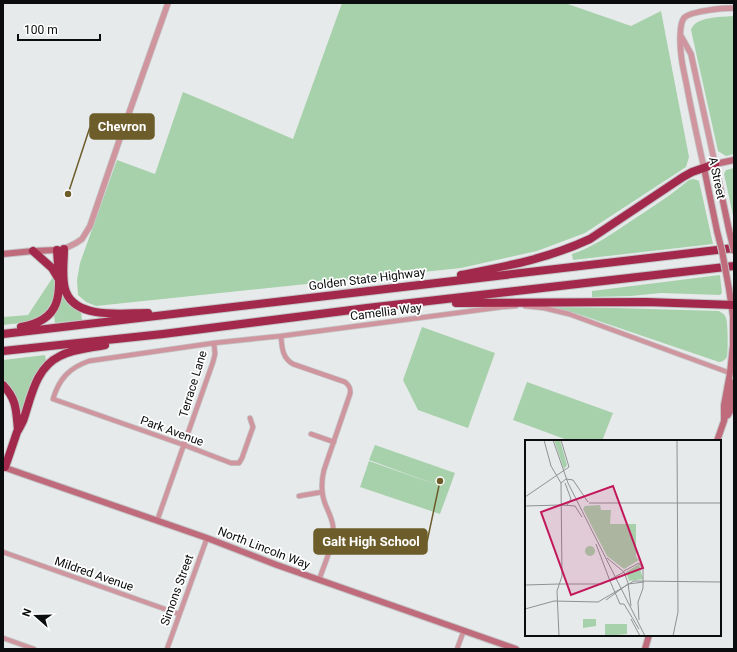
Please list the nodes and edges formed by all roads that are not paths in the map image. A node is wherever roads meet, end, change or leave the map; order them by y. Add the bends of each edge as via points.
1 (168, 3) edge
2 (734, 8) edge
3 (680, 34) junction
4 (734, 160) edge
5 (715, 164) junction
6 (704, 168) junction
7 (61, 249) junction
8 (33, 250) junction
9 (734, 250) edge
10 (3, 254) edge
11 (734, 266) edge
12 (59, 281) junction
13 (395, 288) junction
14 (413, 303) junction
15 (733, 305) edge
16 (191, 312) junction
17 (3, 333) edge
18 (163, 334) junction
19 (281, 336) junction
20 (214, 343) junction
21 (3, 351) edge
22 (732, 375) edge
23 (734, 382) edge
24 (3, 385) edge
25 (53, 399) joint
26 (734, 401) edge
27 (250, 418) dead end
28 (724, 421) junction
29 (18, 431) junction
30 (311, 434) dead end
31 (717, 440) edge
32 (334, 442) junction
33 (184, 445) junction
34 (4, 469) edge
35 (322, 492) junction
36 (299, 496) dead end
37 (157, 521) junction
38 (207, 538) junction
39 (3, 552) edge
40 (319, 580) junction
41 (179, 614) junction
42 (464, 630) junction
43 (650, 637) edge
44 (3, 638) edge
45 (34, 649) edge
46 (167, 649) edge
47 (457, 649) edge
48 (516, 649) edge
49 (645, 649) edge

1 - 7 street via 90,226 82,239
2 - 3 street, A Street via 685,16 681,22
3 - 5 street, A Street via 691,54
3 - 6 street, A Street via 680,54
4 - 5 main road
5 - 6 highway
5 - 9 main road, A Street, bridge
6 - 13 highway via 683,177 574,247 513,265
6 - 15 main road, A Street, bridge
7 - 8 main road
7 - 12 highway
7 - 16 highway via 66,292 69,298 83,309 102,313
8 - 10 main road
8 - 12 highway via 52,268
9 - 13 highway, Golden State Highway
11 - 14 highway
12 - 17 highway via 59,297 48,317 33,325
13 - 16 highway, Golden State Highway
14 - 15 highway via 646,302
14 - 18 highway
15 - 22 main road, A Street
16 - 17 highway, Golden State Highway
18 - 21 highway
18 - 29 highway via 68,352 53,360 38,379
19 - 20 street, Camellia Way
19 - 22 street, Camellia Way via 502,307 530,306 569,314
19 - 32 street via 283,353 289,362 345,382 350,388
20 - 25 street, Camellia Way via 83,363 65,376
20 - 33 street, Terrace Lane via 213,362
22 - 28 main road, A Street via 724,405
23 - 28 main road, A Street
24 - 29 highway via 14,401
25 - 33 street, Park Avenue
26 - 28 main road, A Street
27 - 33 street, Park Avenue via 253,427 239,463 231,464
28 - 31 main road, A Street
29 - 34 highway
30 - 32 street
32 - 35 street via 322,478
33 - 37 street, Terrace Lane
34 - 37 main road, North Lincoln Way
35 - 36 street
35 - 40 street via 332,520 333,534
37 - 38 main road, North Lincoln Way
38 - 40 main road, North Lincoln Way
38 - 41 street, Simons Street
39 - 41 street, Mildred Avenue
40 - 42 main road, North Lincoln Way
41 - 46 street, Simons Street
42 - 47 street
42 - 48 main road, North Lincoln Way
43 - 49 main road
44 - 45 street

